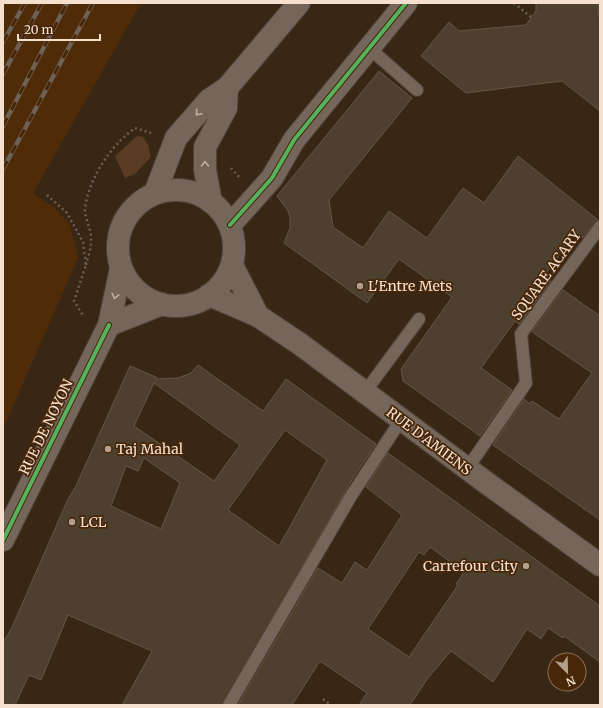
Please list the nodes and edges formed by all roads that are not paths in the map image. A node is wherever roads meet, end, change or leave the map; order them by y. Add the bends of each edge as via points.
1 (299, 3) edge
2 (406, 3) edge
3 (369, 48) junction
4 (227, 88) junction
5 (417, 90) dead end
6 (155, 192) junction
7 (211, 202) junction
8 (230, 225) junction
9 (600, 227) edge
10 (232, 267) junction
11 (121, 268) junction
12 (209, 295) junction
13 (162, 304) junction
14 (258, 316) junction
15 (418, 319) dead end
16 (107, 328) junction
17 (365, 392) junction
18 (401, 420) junction
19 (466, 469) junction
20 (3, 540) edge
21 (600, 565) edge
22 (229, 705) edge

1 - 4 main road
2 - 3 main road
3 - 5 lane
3 - 8 main road via 294,140 272,178
4 -> 6 main road via 209,100 176,138
7 -> 4 main road via 204,147 226,108
6 - 7 main road via 181,190 202,195
6 - 11 main road via 128,214 120,231 118,249
7 - 8 main road via 222,212
8 - 10 main road via 235,250
9 - 19 lane, SQUARE ACARY via 521,334 526,384
10 - 12 main road via 224,283
10 - 14 main road, RUE D'AMIENS
11 - 13 main road via 137,291 149,300
11 -> 16 main road, RUE DE NOYON
12 - 13 main road via 186,305
12 - 14 main road, RUE D'AMIENS
13 - 16 main road
14 - 17 main road, RUE D'AMIENS
15 - 17 lane
16 - 20 main road, RUE DE NOYON
17 - 18 main road, RUE D'AMIENS
18 - 19 main road, RUE D'AMIENS
18 - 22 lane via 351,496
19 - 21 main road, RUE D'AMIENS

